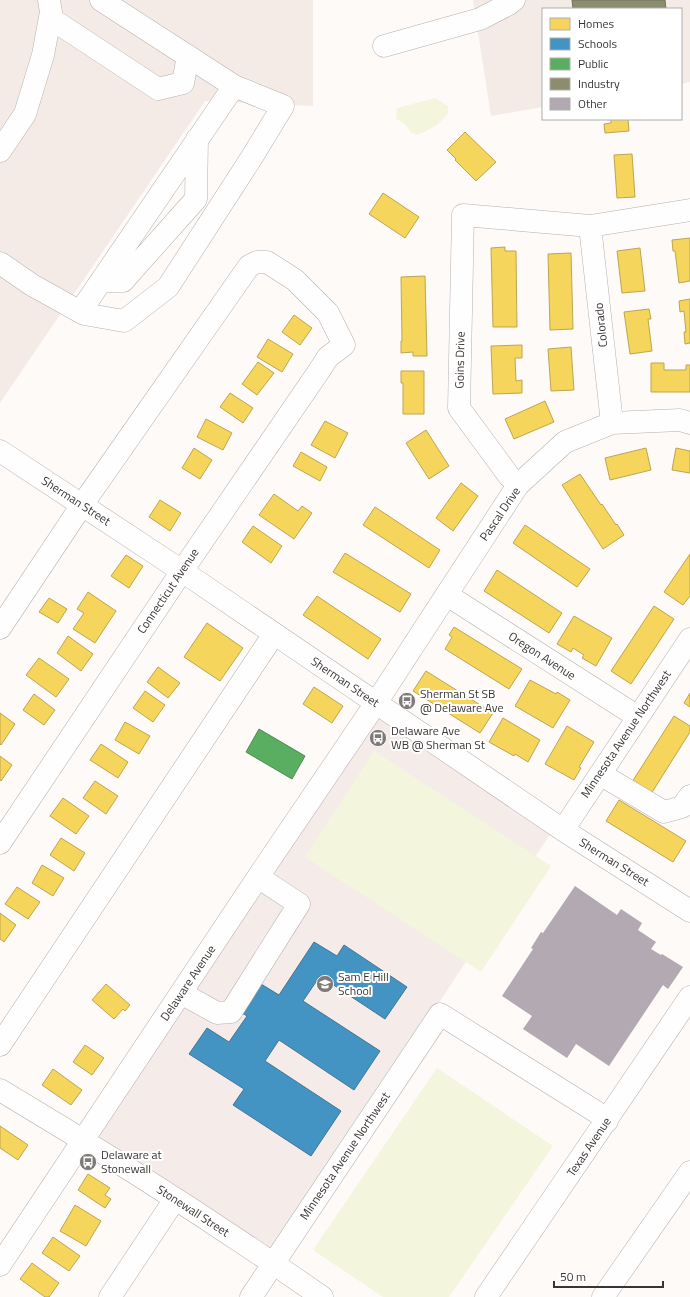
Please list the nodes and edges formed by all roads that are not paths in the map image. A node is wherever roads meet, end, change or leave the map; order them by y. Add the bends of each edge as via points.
1 (101, 0) edge
2 (514, 0) edge
3 (50, 9) edge
4 (384, 46) dead end
5 (188, 56) junction
6 (234, 86) junction
7 (197, 139) junction
8 (0, 151) edge
9 (690, 210) edge
10 (590, 226) junction
11 (0, 263) edge
12 (101, 281) junction
13 (80, 312) junction
14 (612, 423) junction
15 (690, 423) edge
16 (0, 451) edge
17 (518, 485) junction
18 (82, 505) junction
19 (182, 571) junction
20 (447, 595) junction
21 (0, 628) edge
22 (274, 634) junction
23 (690, 639) edge
24 (376, 703) junction
25 (638, 718) junction
26 (600, 774) junction
27 (690, 796) edge
28 (563, 830) junction
29 (0, 843) edge
30 (258, 877) junction
31 (690, 911) edge
32 (181, 993) junction
33 (690, 997) edge
34 (0, 1045) edge
35 (0, 1090) edge
36 (607, 1121) junction
37 (83, 1139) junction
38 (690, 1172) edge
39 (175, 1200) junction
40 (273, 1263) junction
41 (0, 1265) edge
42 (110, 1297) edge
43 (251, 1297) edge
44 (322, 1297) edge
45 (486, 1297) edge
46 (603, 1297) edge

1 - 5 street
2 - 4 street via 480,19
3 - 5 street via 158,89 183,83
3 - 8 street via 43,55 25,114
5 - 6 street
6 - 7 street
6 - 13 street via 283,106 168,287 124,321
7 - 12 street
7 - 12 street via 196,198 123,281
9 - 10 street
10 - 14 street, Colorado
10 - 17 street, Goins Drive via 462,215 460,408 508,476
11 - 13 street via 32,285
12 - 13 street
14 - 15 street, Pascal Drive via 680,420
14 - 17 street, Pascal Drive via 565,442
16 - 18 street, Sherman Street
17 - 20 street, Pascal Drive
18 - 19 street, Sherman Street
18 - 19 street, Connecticut Avenue via 249,266 257,262 267,262 295,280 328,314 344,345 328,358
18 - 21 street
19 - 22 street, Sherman Street
19 - 29 street, Connecticut Avenue
20 - 24 street, Pascal Drive
20 - 25 street, Oregon Avenue
22 - 24 street, Sherman Street
22 - 34 street
23 - 25 street, Minnesota Avenue Northwest
24 - 28 street, Sherman Street
24 - 30 street, Delaware Avenue
25 - 26 street, Minnesota Avenue Northwest
26 - 27 street via 664,812 682,807
26 - 28 street, Minnesota Avenue Northwest
28 - 31 street, Sherman Street
30 - 32 street, Delaware Avenue
30 - 32 street via 299,904 231,1012 217,1013
32 - 37 street, Delaware Avenue
33 - 36 street, Texas Avenue
35 - 37 street, Stonewall Street
36 - 40 street, Minnesota Avenue Northwest via 440,1014
36 - 45 street, Texas Avenue
37 - 39 street, Stonewall Street
37 - 41 street, Delaware Avenue
38 - 46 street
39 - 40 street, Stonewall Street
39 - 42 street
40 - 43 street, Minnesota Avenue Northwest
40 - 44 street, Stonewall Street

